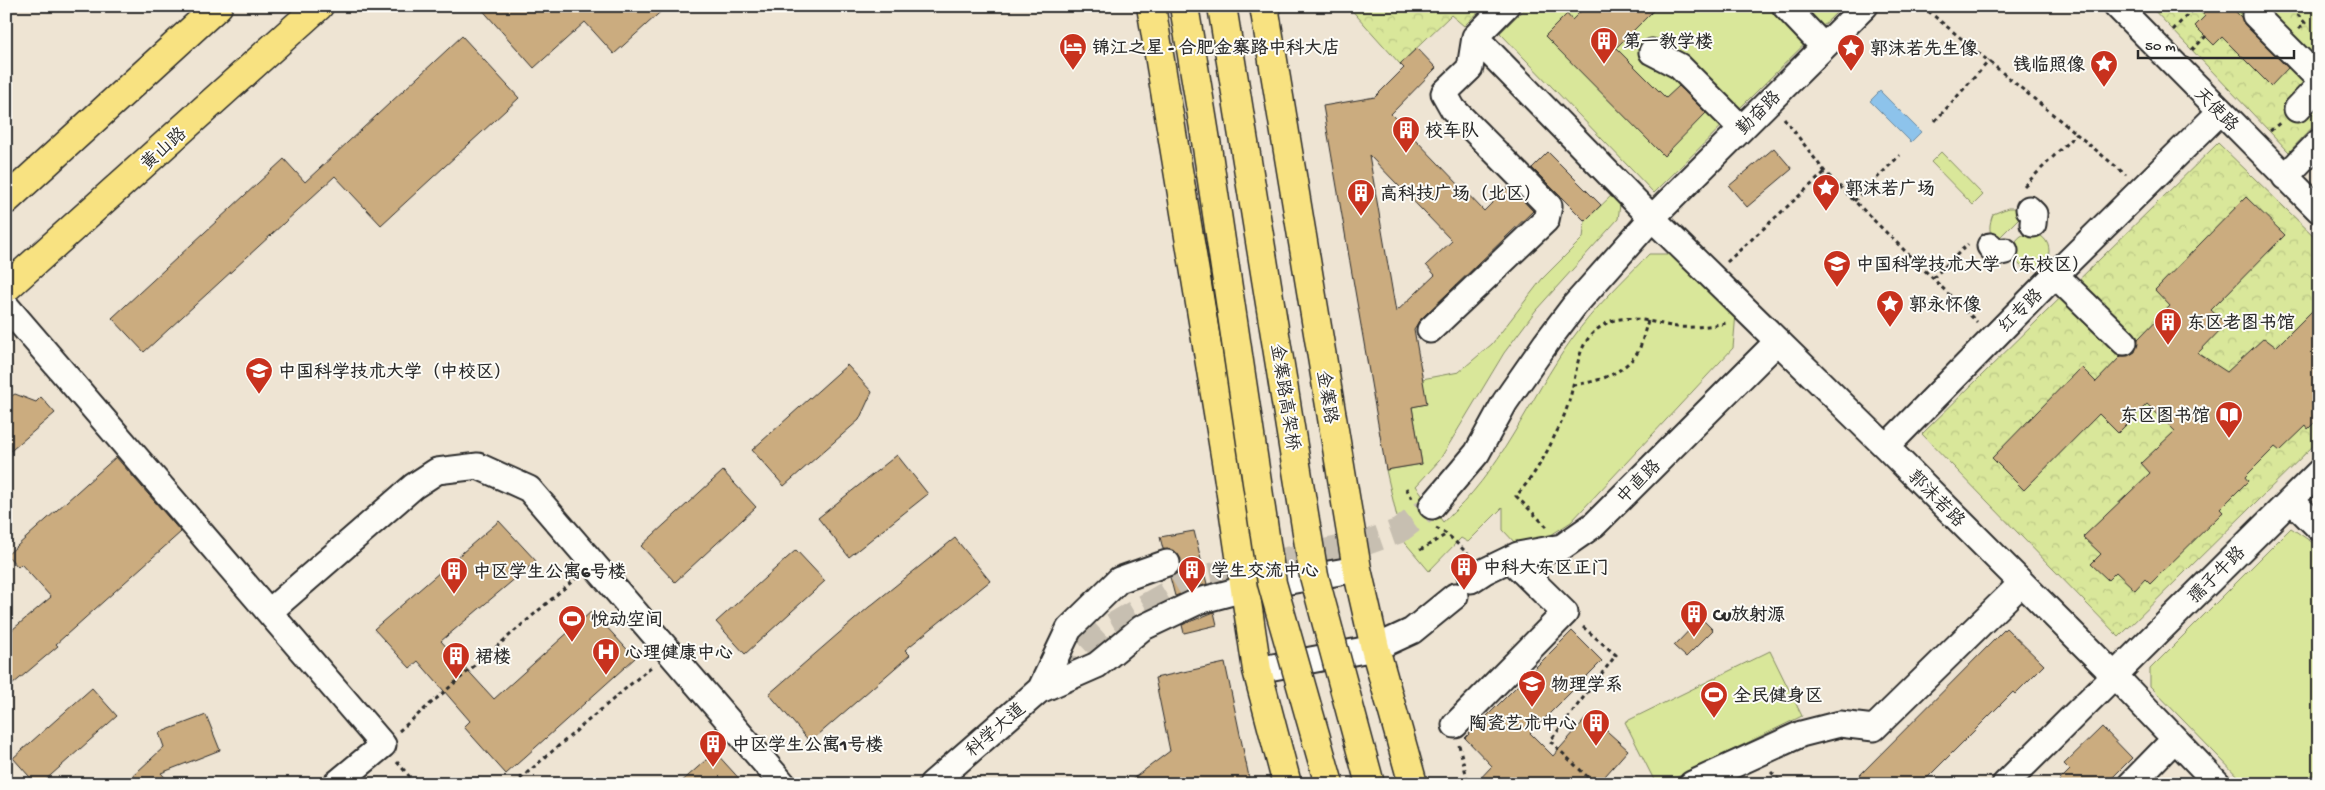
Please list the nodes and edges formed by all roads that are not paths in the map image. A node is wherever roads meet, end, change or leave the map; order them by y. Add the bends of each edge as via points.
1 (218, 6) edge
2 (319, 6) edge
3 (1151, 6) edge
4 (1184, 6) edge
5 (1222, 6) edge
6 (1264, 6) edge
7 (1506, 6) edge
8 (1785, 6) edge
9 (1865, 6) edge
10 (2118, 6) edge
11 (2255, 15) dead end
12 (1475, 37) junction
13 (1824, 46) junction
14 (1652, 52) dead end
15 (2319, 79) edge
16 (2319, 86) edge
17 (2297, 109) road end
18 (2220, 112) junction
19 (1741, 128) junction
20 (2319, 142) edge
21 (2285, 176) junction
22 (6, 200) edge
23 (2319, 210) edge
24 (1652, 218) junction
25 (2055, 275) junction
26 (6, 288) edge
27 (6, 306) edge
28 (1430, 330) dead end
29 (1778, 341) junction
30 (2124, 342) dead end
31 (1886, 447) junction
32 (2319, 472) edge
33 (2291, 500) junction
34 (1426, 511) tunnel mouth
35 (2319, 528) edge
36 (1510, 559) junction
37 (1167, 563) dead end
38 (1357, 569) junction
39 (2022, 583) junction
40 (1244, 590) junction
41 (269, 612) junction
42 (1375, 648) junction
43 (1257, 670) junction
44 (2114, 675) junction
45 (1049, 682) junction
46 (1455, 725) road end
47 (2175, 739) junction
48 (336, 784) edge
49 (783, 784) edge
50 (932, 784) edge
51 (1287, 784) edge
52 (1329, 784) edge
53 (1370, 784) edge
54 (1413, 784) edge
55 (1692, 784) edge
56 (2005, 784) edge
57 (2131, 784) edge
58 (2218, 784) edge

1 - 22 main road
2 - 26 main road, 黄山路
3 - 40 main road
4 - 52 main road, bridge via 1272,583
5 - 53 main road, 金寨路高架桥, bridge via 1314,576
6 - 38 main road, 金寨路
7 - 12 street
8 - 13 street
9 - 13 street, 勤奋路
10 - 18 street, 天使路
11 - 15 street
12 - 24 street, 郭沫若路
12 - 28 street via 1470,68 1444,93 1453,109 1549,206 1546,220
13 - 19 street, 勤奋路
14 - 19 street via 1679,66
16 - 17 street
18 - 21 street, 天使路
18 - 25 street, 红专路
19 - 24 street, 勤奋路
20 - 21 street
21 - 23 street, 天使路
24 - 29 street, 郭沫若路
24 - 34 street, 勤奋路 via 1574,306 1505,402 1478,453
25 - 30 street
25 - 31 street, 红专路
27 - 41 street
29 - 31 street, 郭沫若路
29 - 36 street, 中直路 via 1595,524 1562,547
31 - 39 street, 郭沫若路
32 - 33 street, 孺子牛路
33 - 35 street
33 - 44 street, 孺子牛路
36 - 42 street, 中直路 via 1470,583 1412,631
36 - 46 street via 1565,613
37 - 45 street via 1119,580 1069,629
38 - 40 street
38 - 42 main road, 金寨路
39 - 44 street, 郭沫若路
39 - 55 street via 1874,728 1840,724 1801,734
40 - 43 main road
40 - 45 street via 1199,601 1142,628 1097,665
41 - 48 street via 383,745
41 - 49 street via 414,486 437,471 478,466 529,489
42 - 43 street, 中直路
42 - 54 main road, 金寨路
43 - 51 main road
44 - 47 street, 郭沫若路
44 - 56 street, 孺子牛路
45 - 50 street, 科学大道
47 - 57 street
47 - 58 street, 郭沫若路

